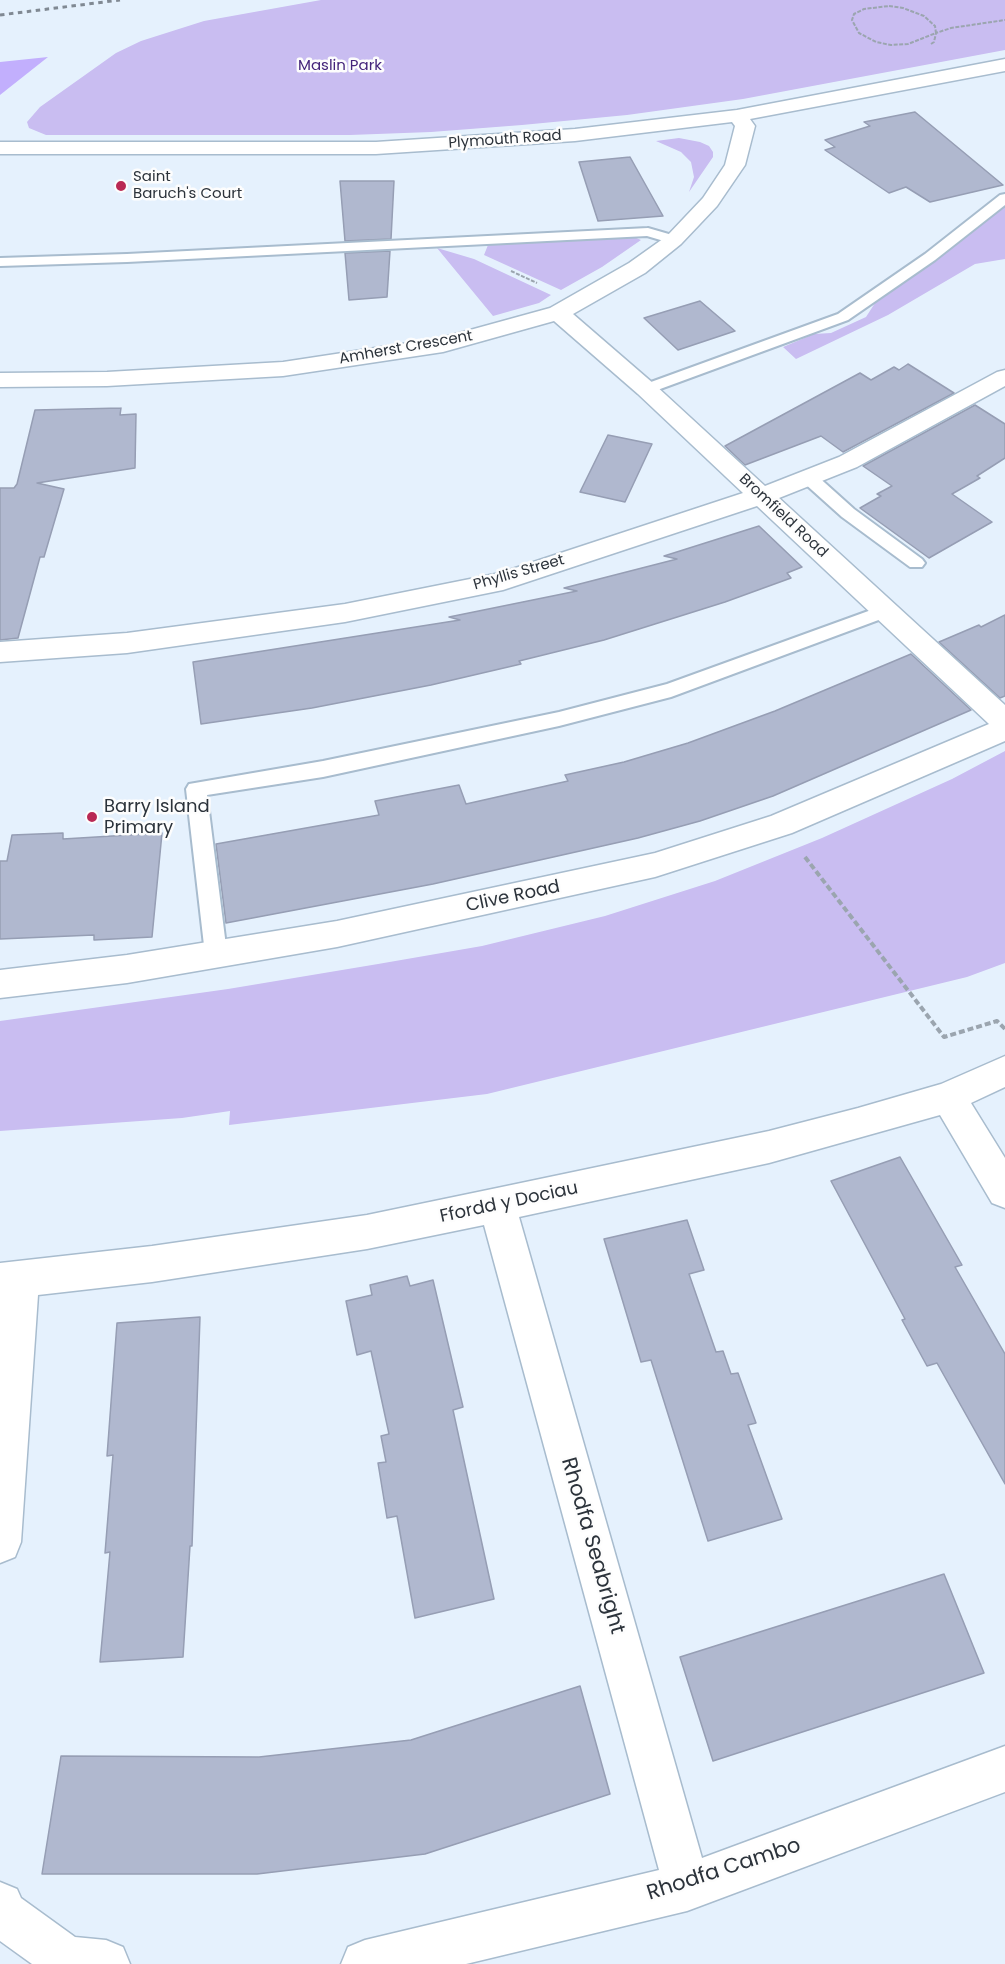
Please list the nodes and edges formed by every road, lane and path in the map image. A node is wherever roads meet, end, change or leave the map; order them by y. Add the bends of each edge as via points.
1 (1005, 20) edge
2 (936, 33) junction
3 (926, 48) dead end
4 (1005, 65) edge
5 (736, 116) junction
6 (2, 152) edge
7 (1005, 198) edge
8 (674, 240) junction
9 (0, 262) edge
10 (558, 314) junction
11 (1005, 377) edge
12 (0, 380) edge
13 (646, 389) junction
14 (809, 478) junction
15 (762, 496) junction
16 (916, 564) dead end
17 (885, 611) junction
18 (0, 652) edge
19 (1005, 722) edge
20 (1005, 729) edge
21 (824, 882) dead end
22 (216, 954) junction
23 (0, 984) edge
24 (1005, 1029) edge
25 (1005, 1071) edge
26 (948, 1097) junction
27 (1005, 1191) edge
28 (497, 1205) junction
29 (10, 1280) edge
30 (0, 1542) edge
31 (1005, 1769) edge
32 (687, 1887) junction
33 (0, 1906) edge
34 (106, 1964) edge
35 (365, 1964) edge

1 - 2 path
2 - 2 path via 931,21 903,8 864,9 854,14 852,20 859,33 884,44 908,44
2 - 3 path via 934,42
4 - 5 street, Plymouth Road
5 - 6 street, Plymouth Road via 575,135 376,148
5 - 8 street, Amherst Crescent via 745,126 735,165 710,202
7 - 13 lane via 930,257 843,317
8 - 9 lane via 648,232
8 - 10 street, Amherst Crescent via 637,268
10 - 12 street, Amherst Crescent via 443,345 283,369 108,379
10 - 13 street, Bromfield Road
11 - 14 street, Phyllis Street via 848,462
13 - 15 street, Bromfield Road
14 - 15 street, Phyllis Street
14 - 16 lane
15 - 17 street, Bromfield Road
15 - 18 street, Phyllis Street via 503,581 345,614 127,643
17 - 19 street, Bromfield Road
17 - 22 lane via 671,690 559,719 323,770 196,789
20 - 22 street, Clive Road via 781,825 656,865 337,934
21 - 24 path via 944,1037 997,1021
22 - 23 street, Clive Road
25 - 26 street, Ffordd y Dociau
26 - 27 street
26 - 28 street, Ffordd y Dociau via 769,1147
28 - 29 street, Ffordd y Dociau via 356,1233 152,1264
28 - 32 street, Rhodfa Seabright
29 - 30 street
31 - 32 street, Rhodfa Cambo
32 - 35 street, Rhodfa Cambo
33 - 34 street via 4,1915 67,1960

